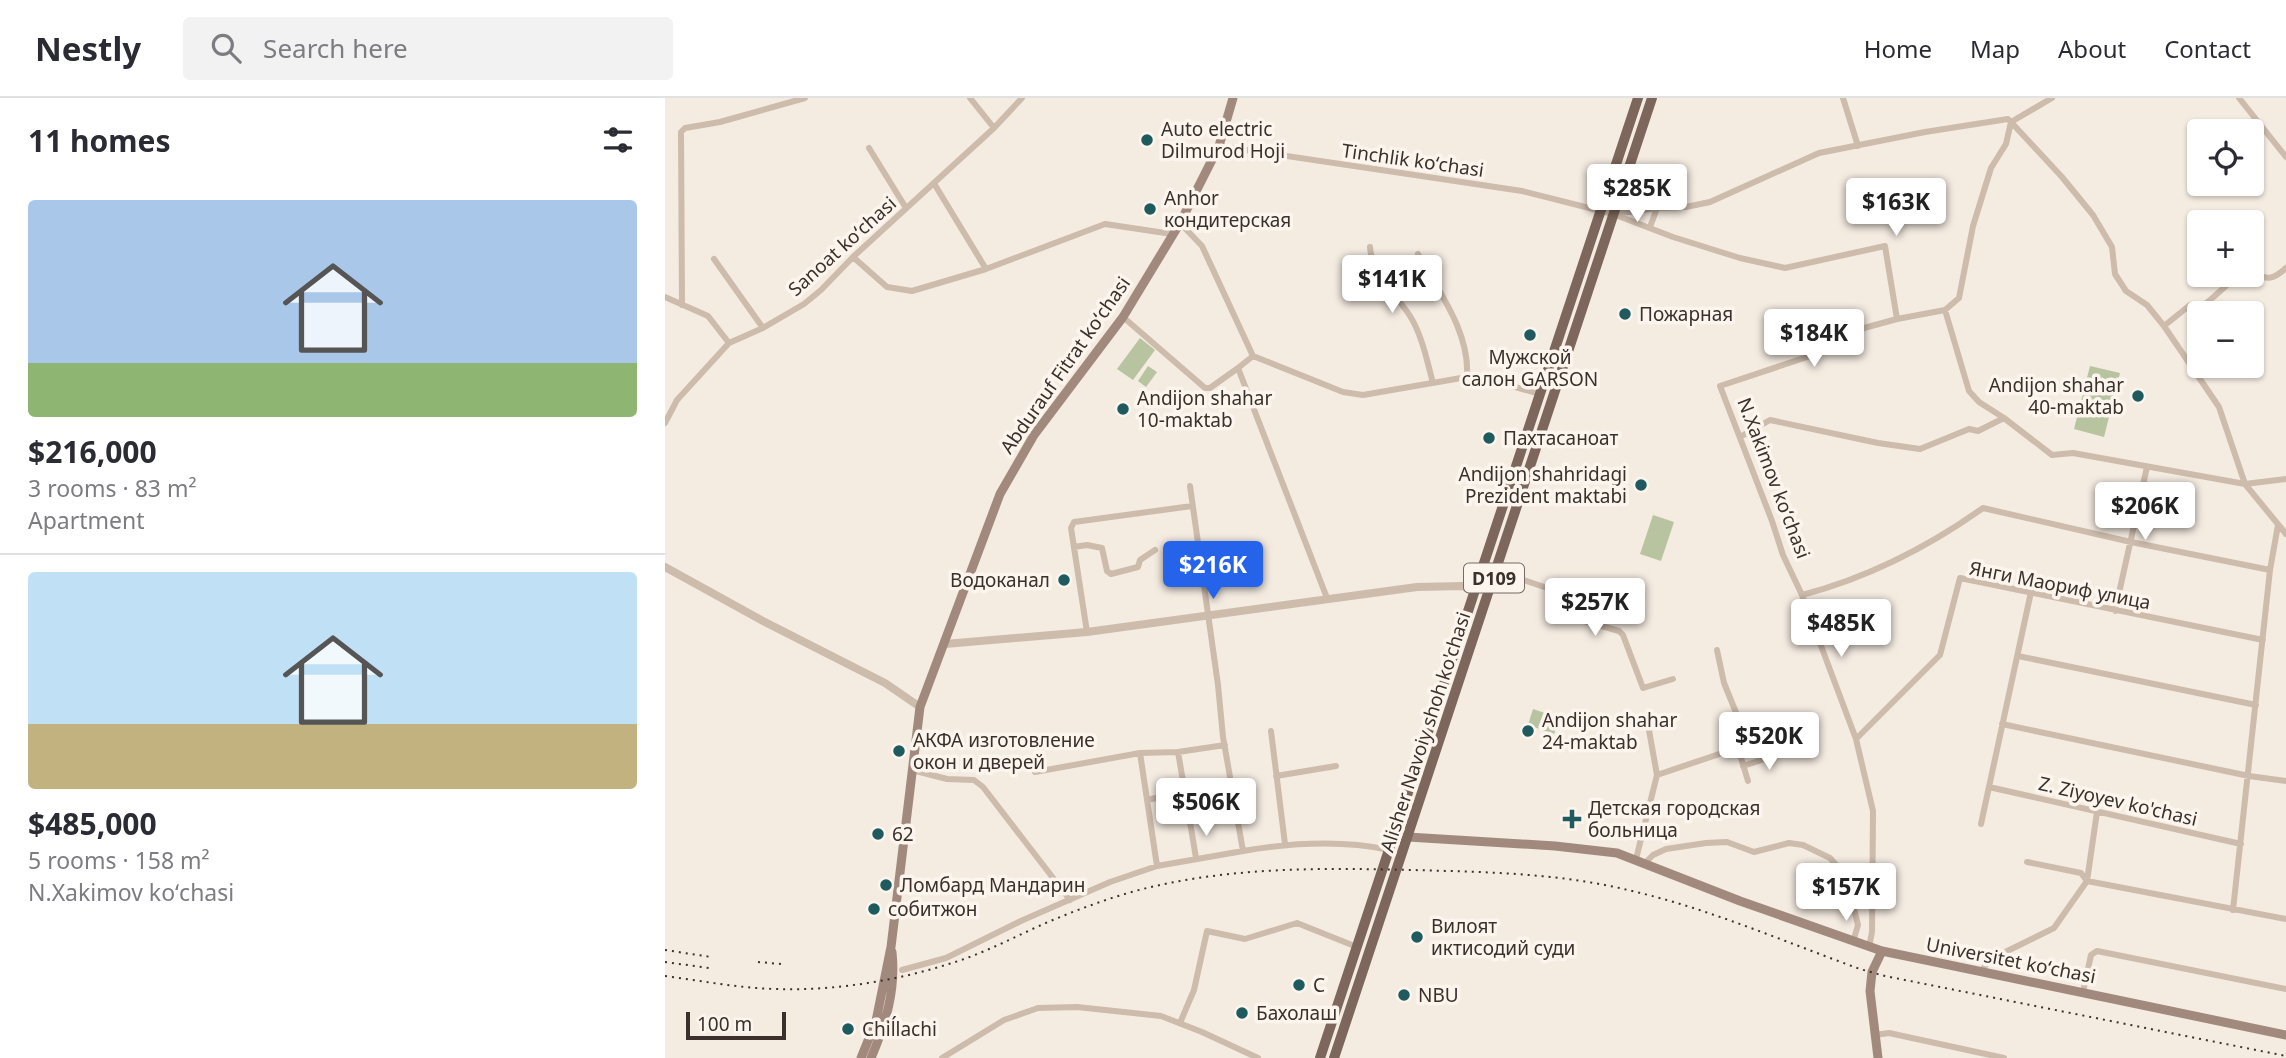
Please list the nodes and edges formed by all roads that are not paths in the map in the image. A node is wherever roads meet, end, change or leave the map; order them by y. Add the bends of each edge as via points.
1 (805, 98) edge
2 (970, 98) edge
3 (1022, 98) edge
4 (1233, 98) edge
5 (1638, 98) edge
6 (1652, 98) edge
7 (1843, 98) edge
8 (2052, 98) edge
9 (2239, 98) edge
10 (787, 101) edge
11 (2011, 122) junction
12 (994, 128) junction
13 (1219, 146) junction
14 (1858, 146) junction
15 (869, 148) dead end
16 (2286, 157) edge
17 (935, 185) junction
18 (906, 208) junction
19 (1657, 208) junction
20 (1600, 211) junction
21 (1613, 214) junction
22 (1180, 223) junction
23 (1650, 228) junction
24 (1173, 234) junction
25 (1370, 247) dead end
26 (1418, 254) dead end
27 (853, 257) junction
28 (714, 259) dead end
29 (2286, 268) edge
30 (986, 270) junction
31 (2264, 279) edge
32 (1576, 286) junction
33 (2225, 287) edge
34 (1589, 290) junction
35 (665, 297) edge
36 (682, 305) junction
37 (1569, 305) junction
38 (1583, 310) junction
39 (1945, 310) junction
40 (1123, 317) junction
41 (1897, 319) junction
42 (2164, 326) junction
43 (763, 328) junction
44 (729, 343) junction
45 (1253, 356) junction
46 (1238, 368) junction
47 (1467, 377) junction
48 (1433, 383) junction
49 (1540, 394) junction
50 (2004, 418) junction
51 (665, 422) edge
52 (1740, 437) junction
53 (1524, 443) junction
54 (1537, 447) junction
55 (2147, 467) junction
56 (2286, 479) edge
57 (2245, 484) junction
58 (1190, 486) dead end
59 (1192, 506) junction
60 (2278, 525) junction
61 (2286, 534) edge
62 (2131, 542) junction
63 (1075, 547) junction
64 (1155, 550) dead end
65 (665, 567) edge
66 (2270, 570) junction
67 (1497, 571) junction
68 (1474, 592) junction
69 (2031, 592) junction
70 (1802, 595) junction
71 (1489, 596) junction
72 (1327, 598) junction
73 (2115, 611) junction
74 (1207, 617) junction
75 (1087, 632) junction
76 (2263, 640) junction
77 (945, 644) junction
78 (1717, 650) dead end
79 (2018, 656) junction
80 (1446, 678) junction
81 (1673, 679) dead end
82 (1459, 683) junction
83 (2256, 705) junction
84 (920, 707) junction
85 (1647, 719) dead end
86 (2002, 724) junction
87 (1271, 731) dead end
88 (1856, 739) junction
89 (1225, 745) junction
90 (1738, 748) junction
91 (1178, 752) junction
92 (1786, 752) dead end
93 (1140, 753) junction
94 (1336, 766) dead end
95 (1743, 766) junction
96 (912, 770) junction
97 (1035, 772) dead end
98 (1657, 775) junction
99 (1276, 776) junction
100 (2249, 776) junction
101 (1748, 781) dead end
102 (2286, 781) edge
103 (1989, 787) junction
104 (1148, 800) junction
105 (2098, 812) junction
106 (1190, 822) dead end
107 (1982, 824) dead end
108 (1408, 837) junction
109 (1285, 844) junction
110 (2241, 844) junction
111 (1389, 850) junction
112 (1243, 851) junction
113 (1196, 858) junction
114 (1641, 861) junction
115 (2027, 862) dead end
116 (1157, 866) junction
117 (2087, 881) junction
118 (1070, 900) junction
119 (2234, 910) junction
120 (2286, 919) edge
121 (1853, 942) junction
122 (891, 947) junction
123 (1357, 947) junction
124 (1869, 947) junction
125 (1882, 951) junction
126 (902, 970) dead end
127 (1981, 972) junction
128 (2286, 989) edge
129 (2083, 992) junction
130 (1180, 1023) junction
131 (1875, 1035) junction
132 (2286, 1035) edge
133 (861, 1058) edge
134 (871, 1058) edge
135 (941, 1058) edge
136 (1258, 1058) edge
137 (1320, 1058) edge
138 (1334, 1058) edge
139 (1878, 1058) edge
140 (2004, 1058) edge

1 - 10 street
2 - 12 street
3 - 12 street, Sanoat koʻchasi
4 - 13 main road, Abdurauf Fitrat koʻchasi
5 - 20 main road, Alisher Navoiy shoh ko'chasi / D109
6 - 21 main road, Alisher Navoiy shoh ko'chasi / D109
7 - 14 street
8 - 11 street
9 - 16 street
10 - 36 street via 681,132
11 - 14 street via 1937,130
11 - 39 street via 1973,226 1959,298
11 - 42 street via 2093,215 2112,247 2115,274 2126,291 2147,305
12 - 17 street, Sanoat koʻchasi
13 - 20 street, Tinchlik kо‘chasi via 1522,191
13 - 22 main road, Abdurauf Fitrat koʻchasi
14 - 19 street via 1807,157 1710,202
15 - 18 street
17 - 18 street, Sanoat koʻchasi
17 - 30 street
18 - 27 street, Sanoat koʻchasi
19 - 21 street
19 - 23 street
20 - 21 street, Tinchlik kо‘chasi
20 - 32 main road, Alisher Navoiy shoh ko'chasi / D109
21 - 23 street
21 - 34 main road, Alisher Navoiy shoh ko'chasi / D109
22 - 24 main road, Abdurauf Fitrat koʻchasi
22 - 45 street via 1202,246
23 - 41 street via 1785,268 1885,246
24 - 30 street via 1105,224
24 - 40 main road, Abdurauf Fitrat koʻchasi
25 - 48 street via 1371,262 1410,317
26 - 47 street via 1458,329 1468,357
27 - 30 street via 887,286 912,292
27 - 43 street, Sanoat koʻchasi via 804,304
28 - 43 street
29 - 31 street
32 - 34 main road
32 - 37 main road, Alisher Navoiy shoh ko'chasi / D109
33 - 42 street via 2205,304 2190,306
34 - 38 main road, Alisher Navoiy shoh ko'chasi / D109
35 - 36 street
36 - 44 street via 708,316
37 - 38 main road
37 - 49 main road, Alisher Navoiy shoh ko'chasi / D109
38 - 54 main road, Alisher Navoiy shoh ko'chasi / D109
39 - 41 street
39 - 50 street via 1969,391
40 - 46 street via 1205,388
40 - 77 main road, Abdurauf Fitrat koʻchasi via 1034,435 1008,479
41 - 52 street, N.Xakimov koʻchasi via 1864,328 1837,347 1720,386
42 - 57 street via 2219,407
43 - 44 street, Sanoat koʻchasi
44 - 51 street via 677,400
45 - 46 street
45 - 48 street via 1343,393 1363,395
46 - 72 street
47 - 48 street
47 - 49 street
49 - 53 main road, Alisher Navoiy shoh ko'chasi / D109
50 - 52 street via 1920,449 1770,420
50 - 55 street via 2052,455 2073,453
52 - 70 street, N.Xakimov koʻchasi
53 - 54 main road
53 - 68 main road, Alisher Navoiy shoh ko'chasi / D109
54 - 67 main road, Alisher Navoiy shoh ko'chasi / D109
55 - 57 street
55 - 62 street
56 - 57 street
57 - 60 street
58 - 59 street
59 - 63 street via 1074,522
59 - 74 street
60 - 61 street
60 - 66 street
62 - 66 street
62 - 70 street via 1983,509 1944,536 1894,561
62 - 73 street
63 - 64 street via 1102,548 1111,574 1137,567 1140,559
63 - 75 street
65 - 84 street via 885,682
66 - 76 street
67 - 71 main road, Alisher Navoiy shoh ko'chasi / D109
67 - 81 street via 1562,593 1574,618 1619,631 1643,688
68 - 71 main road
68 - 72 street via 1463,586 1417,587
68 - 80 main road, Alisher Navoiy shoh ko'chasi / D109
69 - 73 street, Янги Маориф улица
69 - 79 street
69 - 88 street, Янги Маориф улица via 1960,578 1940,655
70 - 88 street, N.Xakimov koʻchasi
71 - 82 main road, Alisher Navoiy shoh ko'chasi / D109
72 - 74 street
73 - 76 street, Янги Маориф улица
74 - 75 street
74 - 89 street
75 - 77 street
76 - 83 street
77 - 84 main road, Abdurauf Fitrat koʻchasi
78 - 90 street via 1724,683 1747,736 1748,742
79 - 83 street
79 - 86 street
80 - 82 main road
80 - 111 main road, Alisher Navoiy shoh ko'chasi / D109
82 - 108 main road, Alisher Navoiy shoh ko'chasi / D109
83 - 100 street
84 - 96 main road, Abdurauf Fitrat koʻchasi
85 - 98 street
86 - 100 street
86 - 103 street
87 - 99 street
88 - 124 street, N.Xakimov koʻchasi via 1873,811 1873,932
89 - 91 street
89 - 112 street
90 - 95 street
90 - 98 street
91 - 93 street
91 - 104 street via 1182,791
92 - 95 street
93 - 97 street
93 - 104 street
94 - 99 street
95 - 101 street
96 - 118 street via 974,780
96 - 122 main road, Abdurauf Fitrat koʻchasi
98 - 114 street
99 - 109 street
100 - 102 street
100 - 110 street
103 - 105 street, Z. Ziyoyev ko'chasi
103 - 107 street
104 - 116 street
105 - 110 street, Z. Ziyoyev ko'chasi
105 - 117 street
106 - 113 street
108 - 114 main road, Universitet kо‘chasi via 1555,846 1617,853
108 - 138 main road, Alisher Navoiy shoh ko'chasi / D109
109 - 111 street
109 - 112 street
110 - 119 street
111 - 123 main road, Alisher Navoiy shoh ko'chasi / D109
112 - 113 street
113 - 116 street
114 - 121 main road, Universitet kо‘chasi
114 - 121 street via 1666,849 1717,842 1753,852 1789,843 1803,845 1830,858 1846,876 1858,925
115 - 117 street via 2081,873
116 - 118 street
117 - 119 street
117 - 127 street via 2054,928 1989,960
118 - 126 street via 946,958
119 - 120 street
121 - 124 main road, Universitet kо‘chasi
122 - 133 main road, Abdurauf Fitrat koʻchasi via 876,1021
122 - 134 main road, Abdurauf Fitrat koʻchasi via 890,1007
123 - 130 street via 1297,923 1245,939 1207,931
123 - 137 main road, Alisher Navoiy shoh ko'chasi / D109
124 - 125 main road, Universitet kо‘chasi
125 - 127 main road, Universitet kо‘chasi
125 - 131 main road via 1872,972 1870,991
127 - 129 main road, Universitet kо‘chasi
128 - 129 street via 2097,951 2091,955
129 - 132 main road, Universitet kо‘chasi
130 - 135 street via 1104,1009 1038,1009 1004,1020
130 - 136 street
131 - 139 main road
131 - 140 street via 1889,1032

